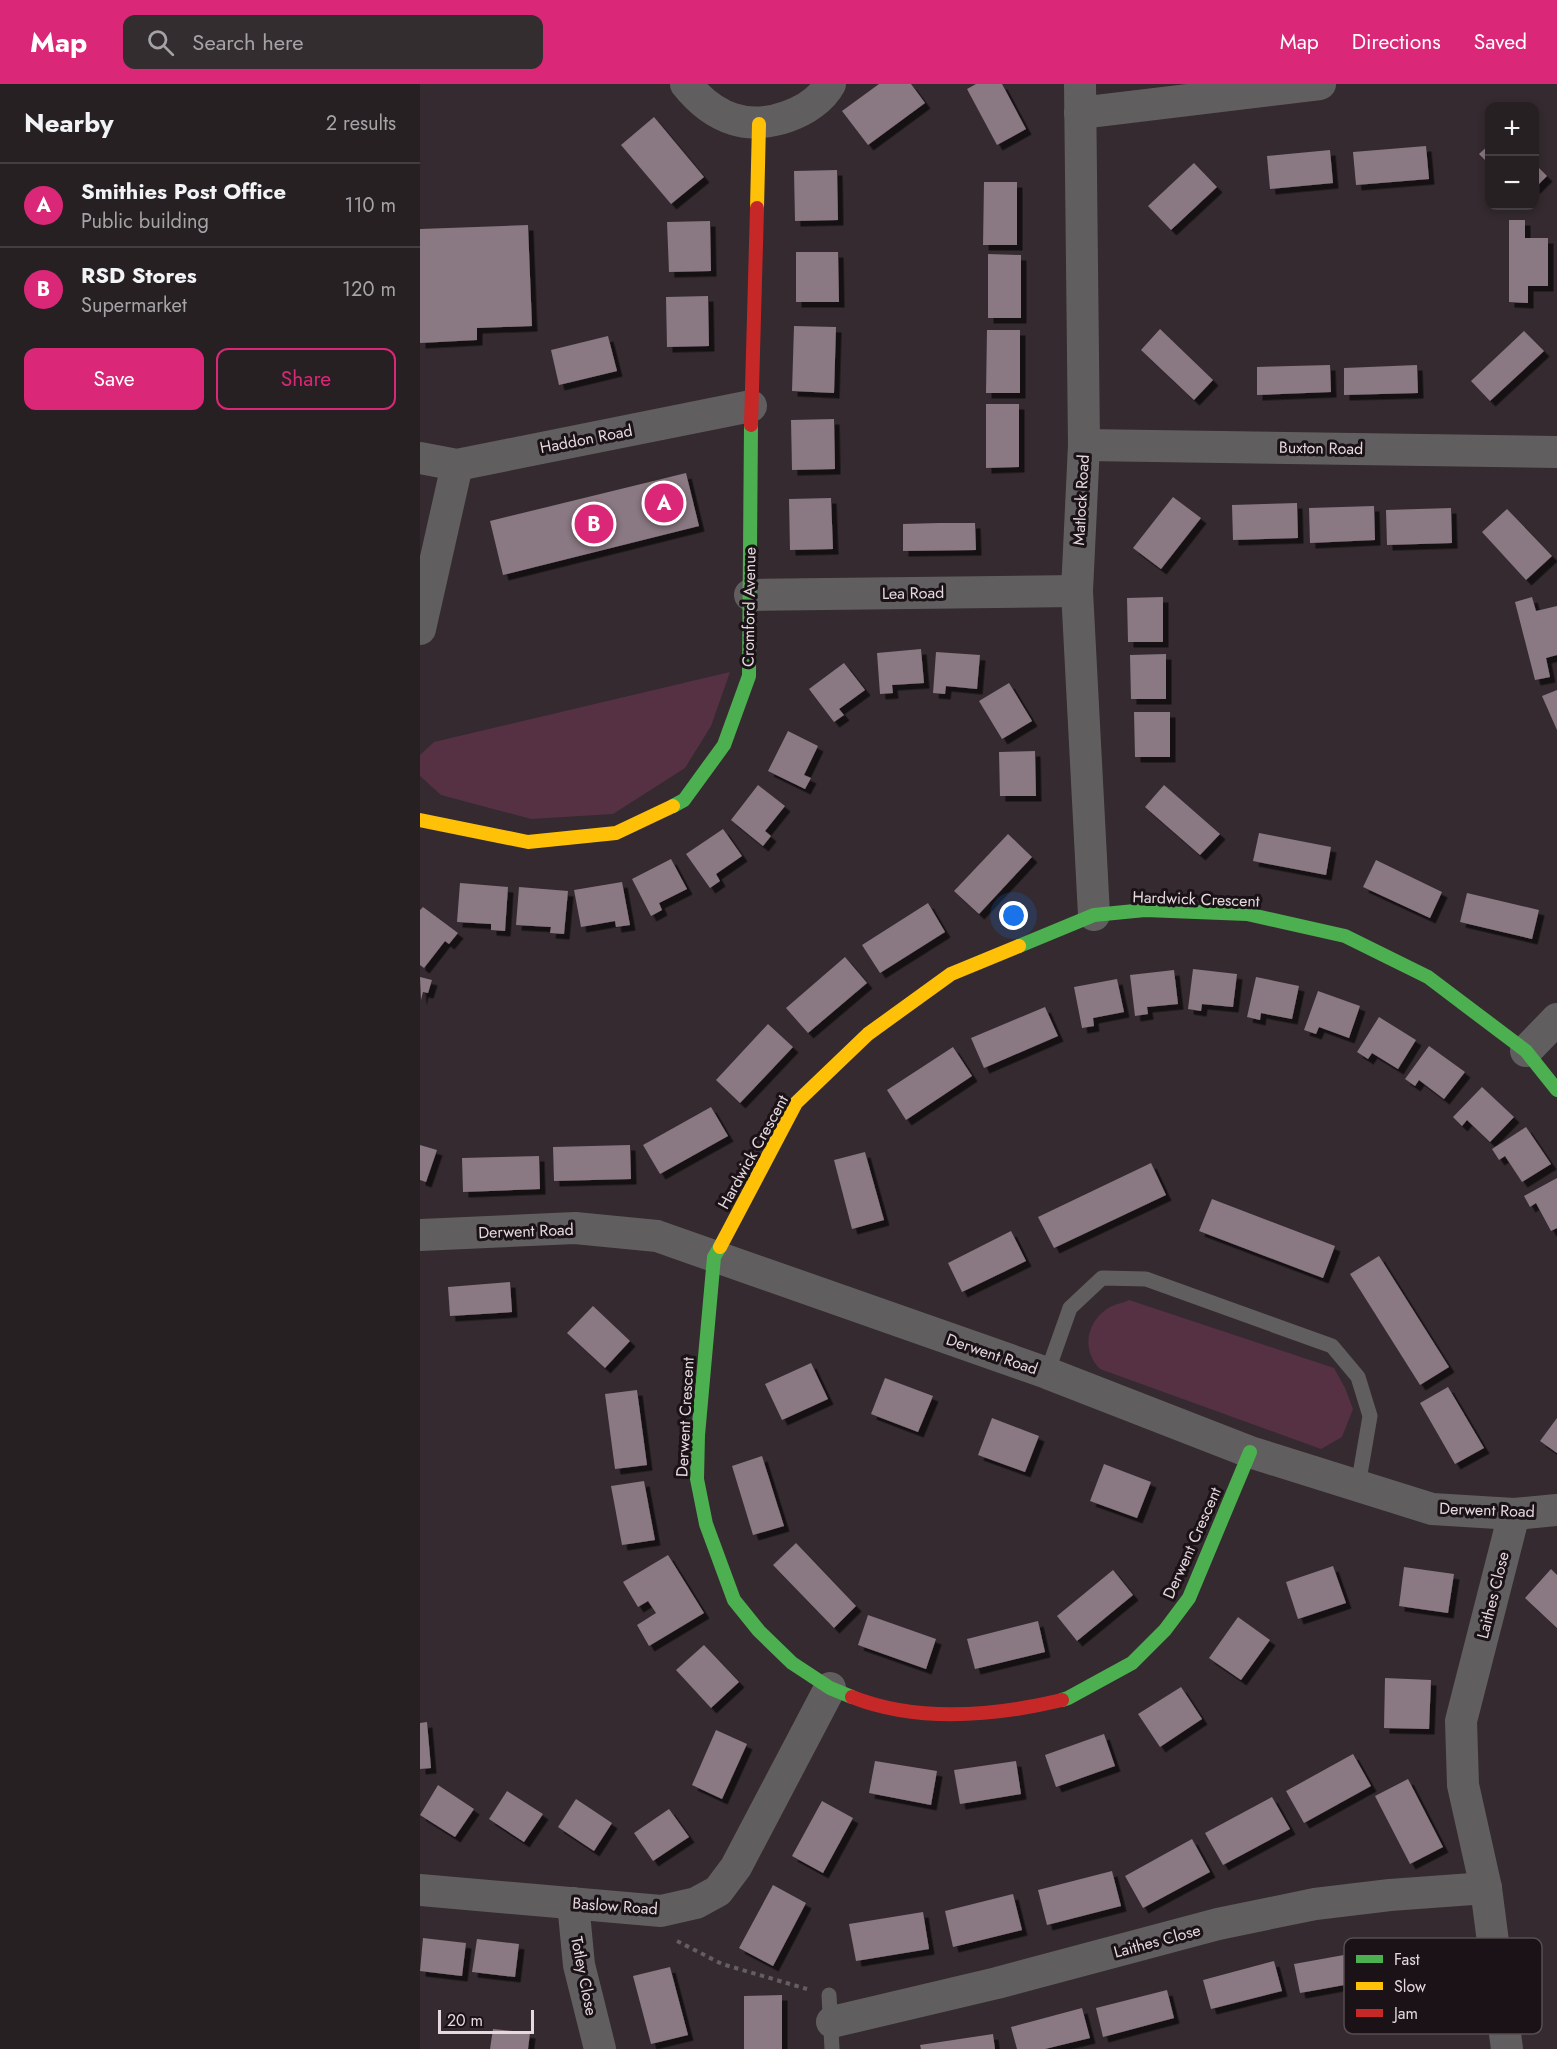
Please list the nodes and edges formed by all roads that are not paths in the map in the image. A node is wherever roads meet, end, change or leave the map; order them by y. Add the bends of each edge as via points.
1 (686, 84) edge
2 (830, 84) edge
3 (1320, 84) edge
4 (1080, 98) edge
5 (759, 123) junction
6 (751, 406) junction
7 (1084, 445) junction
8 (1557, 452) edge
9 (420, 458) edge
10 (457, 465) junction
11 (1077, 591) junction
12 (750, 595) junction
13 (420, 629) edge
14 (420, 820) edge
15 (1094, 915) junction
16 (1557, 1019) edge
17 (1526, 1051) junction
18 (1557, 1090) edge
19 (420, 1235) edge
20 (714, 1257) junction
21 (1047, 1373) junction
22 (1250, 1452) junction
23 (1358, 1486) junction
24 (1557, 1510) edge
25 (1514, 1514) junction
26 (830, 1688) junction
27 (1486, 1888) junction
28 (420, 1890) edge
29 (573, 1903) junction
30 (1493, 1938) edge
31 (831, 2022) edge
32 (1506, 2034) edge
33 (600, 2049) edge
34 (1508, 2049) edge

1 - 5 street via 699,101 733,119
2 - 5 street via 800,113
3 - 4 street
4 - 7 street, Matlock Road
5 - 6 street, Cromford Avenue
6 - 10 street, Haddon Road
6 - 12 street, Cromford Avenue
7 - 8 street, Buxton Road
7 - 11 street, Matlock Road
9 - 10 street, Haddon Road
10 - 13 street
11 - 12 street, Lea Road
11 - 15 street, Matlock Road
12 - 14 street, Cromford Avenue via 748,676 724,745 684,800 616,833 528,842
15 - 17 street, Hardwick Crescent via 1145,910 1247,914 1345,936 1428,977
15 - 20 street, Hardwick Crescent via 951,974 868,1034 796,1103
16 - 17 street
17 - 18 street, Hardwick Crescent
19 - 20 street, Derwent Road via 575,1228 657,1236
20 - 21 street, Derwent Road
20 - 26 street, Derwent Crescent via 698,1435 697,1479 706,1524 734,1600 792,1663
21 - 22 street, Derwent Road
21 - 23 lane via 1070,1308 1102,1278 1146,1280 1332,1346 1359,1377 1370,1416
22 - 23 street, Derwent Road
22 - 26 street, Derwent Crescent via 1189,1598 1165,1630 1132,1663 1100,1682 1068,1698 1032,1707 952,1714 868,1703
23 - 25 street, Derwent Road via 1432,1509
24 - 25 street, Derwent Road
25 - 27 street, Laithes Close via 1461,1721 1463,1785
26 - 29 street, Baslow Road via 735,1867 718,1891 696,1903 661,1911
27 - 30 street, Laithes Close
27 - 31 street, Laithes Close via 1315,1904 1218,1924
28 - 29 street, Baslow Road
29 - 33 street, Totley Close via 579,1965
32 - 34 street, Laithes Close

